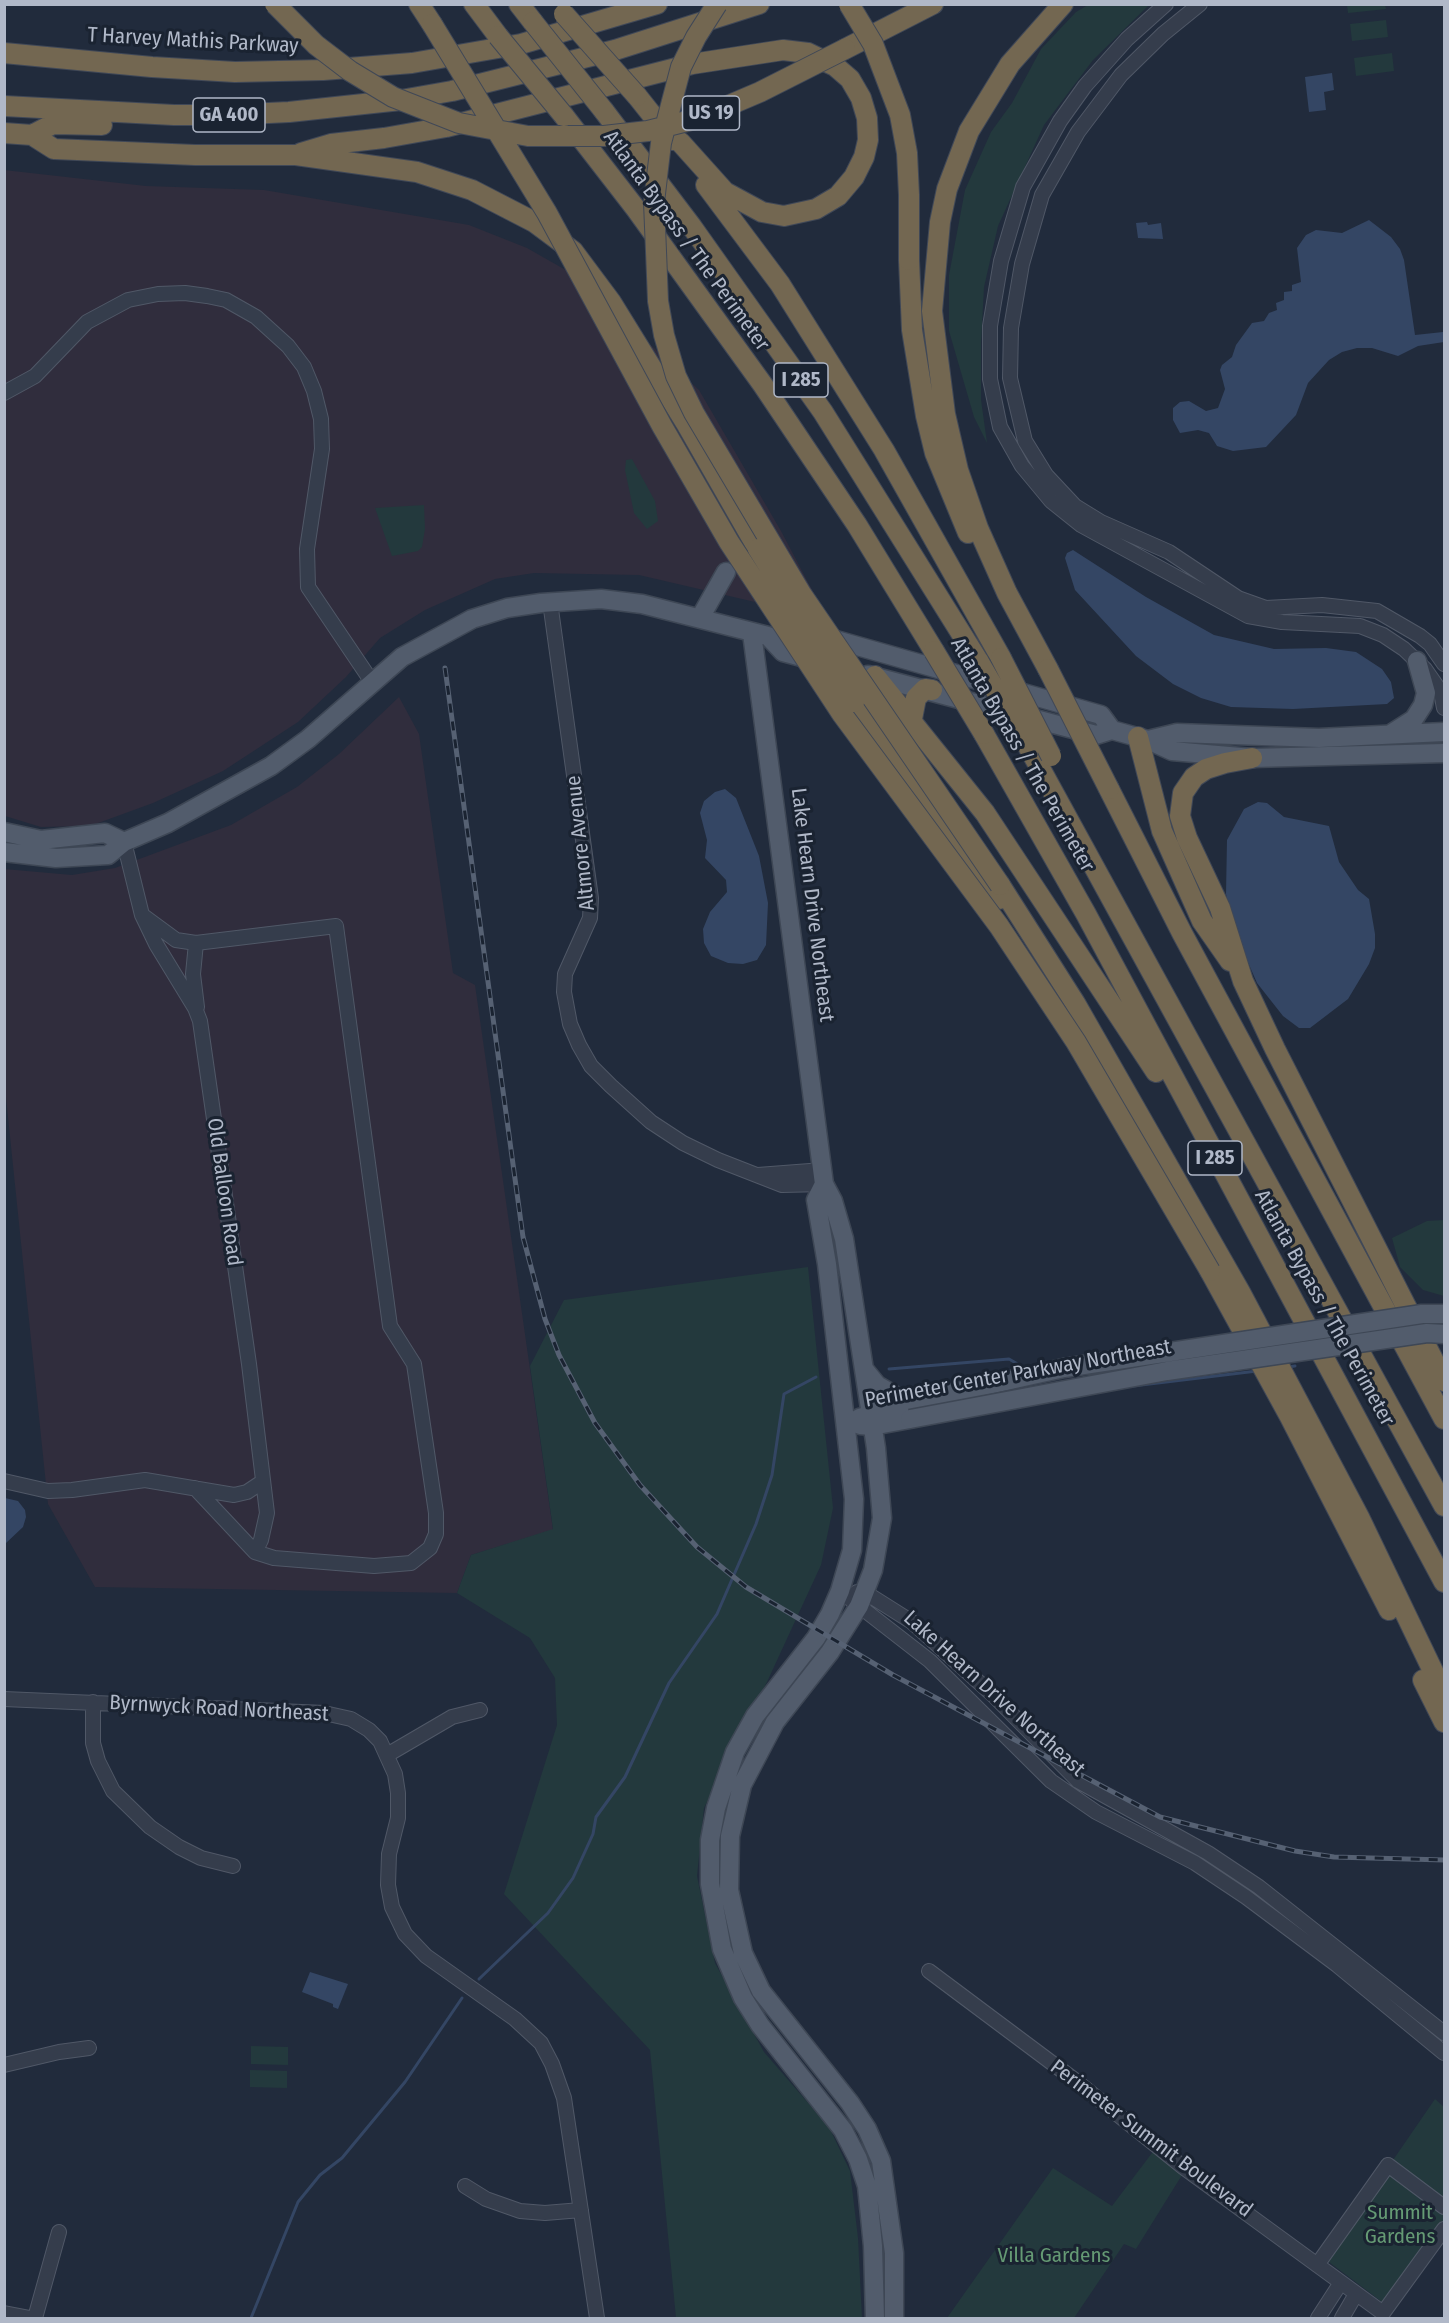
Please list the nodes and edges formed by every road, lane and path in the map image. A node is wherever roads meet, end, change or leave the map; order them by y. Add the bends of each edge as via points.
1 (275, 4) edge
2 (419, 4) edge
3 (474, 4) edge
4 (519, 4) edge
5 (657, 4) edge
6 (717, 4) edge
7 (759, 4) edge
8 (849, 4) edge
9 (933, 4) edge
10 (1063, 4) edge
11 (1166, 4) edge
12 (1200, 4) edge
13 (561, 9) edge
14 (4, 53) edge
15 (400, 100) junction
16 (4, 106) edge
17 (664, 130) junction
18 (4, 133) edge
19 (32, 135) junction
20 (296, 155) junction
21 (4, 393) edge
22 (726, 572) dead end
23 (1007, 593) junction
24 (559, 602) junction
25 (700, 618) junction
26 (760, 634) junction
27 (1417, 661) junction
28 (1444, 664) edge
29 (875, 676) junction
30 (372, 682) junction
31 (932, 690) junction
32 (1444, 708) edge
33 (910, 724) junction
34 (1112, 730) junction
35 (1444, 732) edge
36 (1388, 735) junction
37 (1143, 739) junction
38 (1444, 753) edge
39 (1252, 758) junction
40 (1061, 805) junction
41 (4, 832) edge
42 (124, 842) junction
43 (4, 852) edge
44 (142, 915) junction
45 (196, 944) junction
46 (1243, 981) junction
47 (198, 1015) junction
48 (1131, 1100) junction
49 (1196, 1122) junction
50 (823, 1177) junction
51 (1444, 1314) edge
52 (1444, 1334) edge
53 (864, 1369) junction
54 (1444, 1381) edge
55 (909, 1411) junction
56 (1444, 1419) edge
57 (871, 1420) junction
58 (847, 1423) junction
59 (4, 1481) edge
60 (262, 1482) junction
61 (195, 1488) junction
62 (1444, 1506) edge
63 (1360, 1519) junction
64 (255, 1552) junction
65 (1444, 1582) edge
66 (840, 1591) junction
67 (862, 1600) junction
68 (1444, 1665) edge
69 (1444, 1694) edge
70 (4, 1699) edge
71 (93, 1702) junction
72 (480, 1710) dead end
73 (1444, 1722) edge
74 (387, 1755) junction
75 (233, 1866) dead end
76 (928, 1971) dead end
77 (1444, 2033) edge
78 (89, 2048) dead end
79 (1444, 2053) edge
80 (4, 2065) edge
81 (465, 2186) dead end
82 (1444, 2207) edge
83 (580, 2210) junction
84 (1444, 2229) edge
85 (59, 2232) dead end
86 (1317, 2265) junction
87 (1340, 2284) junction
88 (1356, 2294) junction
89 (4, 2313) edge
90 (30, 2319) edge
91 (35, 2319) edge
92 (597, 2319) edge
93 (875, 2319) edge
94 (894, 2319) edge
95 (1318, 2319) edge
96 (1342, 2319) edge

1 - 9 highway, US 19, bridge via 316,45 393,96 459,123 528,136 604,136 648,131 699,118 760,92
2 - 73 highway, bridge via 546,213 729,542 842,714 999,926 1076,1042 1210,1270 1350,1531
3 - 49 highway, Atlanta Bypass / The Perimeter / I 285, bridge via 642,217 769,393 857,525 1067,879
4 - 40 highway, Atlanta Bypass / The Perimeter / I 285, bridge via 705,245 823,412 979,662
5 - 14 highway, T Harvey Mathis Parkway / GA 400 via 521,44 412,63 273,72 152,67
6 - 48 highway, bridge via 681,67 661,143 654,202 658,301 676,376 802,595 1000,885
7 - 15 highway, GA 400 via 615,50 452,92
8 - 23 highway, bridge via 873,44 900,116 907,153 912,330 935,453 972,540
10 - 23 highway via 1010,64 969,131 947,189 934,260 932,311 945,414 971,508
11 - 27 street via 1127,39 1085,86 1023,187 1001,261 990,326 990,379 1000,427 1022,466 1051,501 1081,525 1233,610 1264,620 1360,626 1383,635
12 - 28 street via 1162,34 1121,75 1078,132 1042,195 1022,264 1011,328 1010,378 1025,441 1046,475 1075,506 1169,552 1238,598 1266,608 1322,605 1377,611 1420,636
13 - 17 highway, bridge
15 - 16 highway, GA 400 via 227,115
15 - 19 highway via 239,126 53,124
17 - 20 highway via 681,143 725,192 762,212 784,216 816,209 838,196 854,177 868,140 867,118 850,79 835,66 808,53 783,50 692,64 446,127 331,144
17 - 40 highway, bridge via 780,284 884,450 1001,658 1051,756
18 - 19 highway
19 - 20 highway via 54,149
20 - 48 highway, bridge via 448,180 534,222 560,240 588,268 854,702 999,900
21 - 30 street via 35,376 87,322 128,300 185,293 226,300 256,317 288,346 304,367 314,391 321,419 322,449 307,549 308,585
22 - 25 main road
23 - 56 highway, bridge via 1182,933
24 - 25 main road via 601,599
24 - 30 main road via 507,609 472,619 402,657
24 - 50 street, Altmore Avenue via 554,627 591,898 590,918 566,974 564,992 570,1024 591,1066 651,1122 683,1143 756,1175
25 - 26 main road
26 - 29 main road via 783,652
26 - 34 main road via 784,626 931,666 1101,715
26 - 50 main road, Lake Hearn Drive Northeast
27 - 32 street via 1441,692
27 - 36 main road via 1426,693 1423,705 1414,719
29 - 31 main road
29 - 33 highway
30 - 42 main road via 308,740 271,766 168,823
31 - 33 highway via 925,689 916,698
31 - 34 main road via 1096,735
33 - 49 highway via 985,813 1169,1093
34 - 37 main road
35 - 36 main road
36 - 37 main road via 1319,738 1177,733
37 - 39 main road via 1172,751
37 - 46 highway via 1162,831 1202,921
38 - 39 main road
39 - 46 highway via 1206,769 1194,777 1183,793 1180,816 1220,908
40 - 62 highway, Atlanta Bypass / The Perimeter / I 285
41 - 42 main road via 41,840 105,833
42 - 43 main road via 108,855 80,858
42 - 44 street, Old Balloon Road
44 - 45 street via 176,940
44 - 47 street, Old Balloon Road
45 - 47 street via 193,974
45 - 64 street via 336,926 390,1326 414,1364 436,1513 434,1542 411,1563 352,1564 274,1558
46 - 54 highway
47 - 60 street, Old Balloon Road via 249,1365
48 - 63 highway, bridge via 1240,1292
49 - 65 highway, Atlanta Bypass / The Perimeter / I 285
50 - 53 main road, Lake Hearn Drive Northeast via 844,1239
50 - 58 main road, Lake Hearn Drive Northeast via 816,1200
51 - 55 main road, Perimeter Center Parkway Northeast, bridge via 1422,1314 1064,1368
52 - 55 main road, Perimeter Center Parkway Northeast, bridge
53 - 55 main road
53 - 57 main road, Lake Hearn Drive Northeast
55 - 57 main road, Perimeter Center Parkway Northeast
57 - 58 main road, Perimeter Center Parkway Northeast
57 - 67 main road, Lake Hearn Drive Northeast via 882,1518 878,1551
58 - 66 main road, Lake Hearn Drive Northeast via 855,1515 852,1550
59 - 61 street via 48,1491 145,1480
60 - 61 street via 234,1495
60 - 64 street, Old Balloon Road via 267,1514
61 - 64 street
63 - 68 highway via 1374,1537
63 - 69 highway
66 - 67 street, Lake Hearn Drive Northeast
66 - 93 main road, Lake Hearn Drive Northeast via 816,1638 755,1716 735,1752 712,1825 710,1884 722,1949 743,1998 843,2130 858,2159 867,2186
67 - 77 street, Lake Hearn Drive Northeast via 912,1622 1078,1781 1208,1853 1260,1887
67 - 79 street, Lake Hearn Drive Northeast via 1051,1780 1096,1812 1195,1863 1246,1897
67 - 94 main road, Lake Hearn Drive Northeast via 830,1652 775,1722 750,1766 735,1807 730,1836 729,1890 740,1943 761,1990 850,2103 881,2161 894,2253
70 - 71 street, Byrnwyck Road Northeast
71 - 74 street, Byrnwyck Road Northeast via 324,1713 351,1719 369,1730
71 - 75 street via 93,1743 113,1791 150,1827 178,1847
72 - 74 street via 452,1717
74 - 83 street, Byrnwyck Road Northeast via 398,1793 398,1818 389,1854 392,1907 405,1934 426,1956 515,2019 541,2043 564,2098
76 - 86 street, Perimeter Summit Boulevard
78 - 80 street
81 - 83 street via 486,2199 520,2211
82 - 86 street via 1388,2164
83 - 92 street, Byrnwyck Road Northeast
84 - 88 street, Perimeter Summit Boulevard via 1383,2313
85 - 91 street
86 - 87 street, Perimeter Summit Boulevard
87 - 88 street, Perimeter Summit Boulevard
87 - 95 street
88 - 96 street
89 - 90 street

